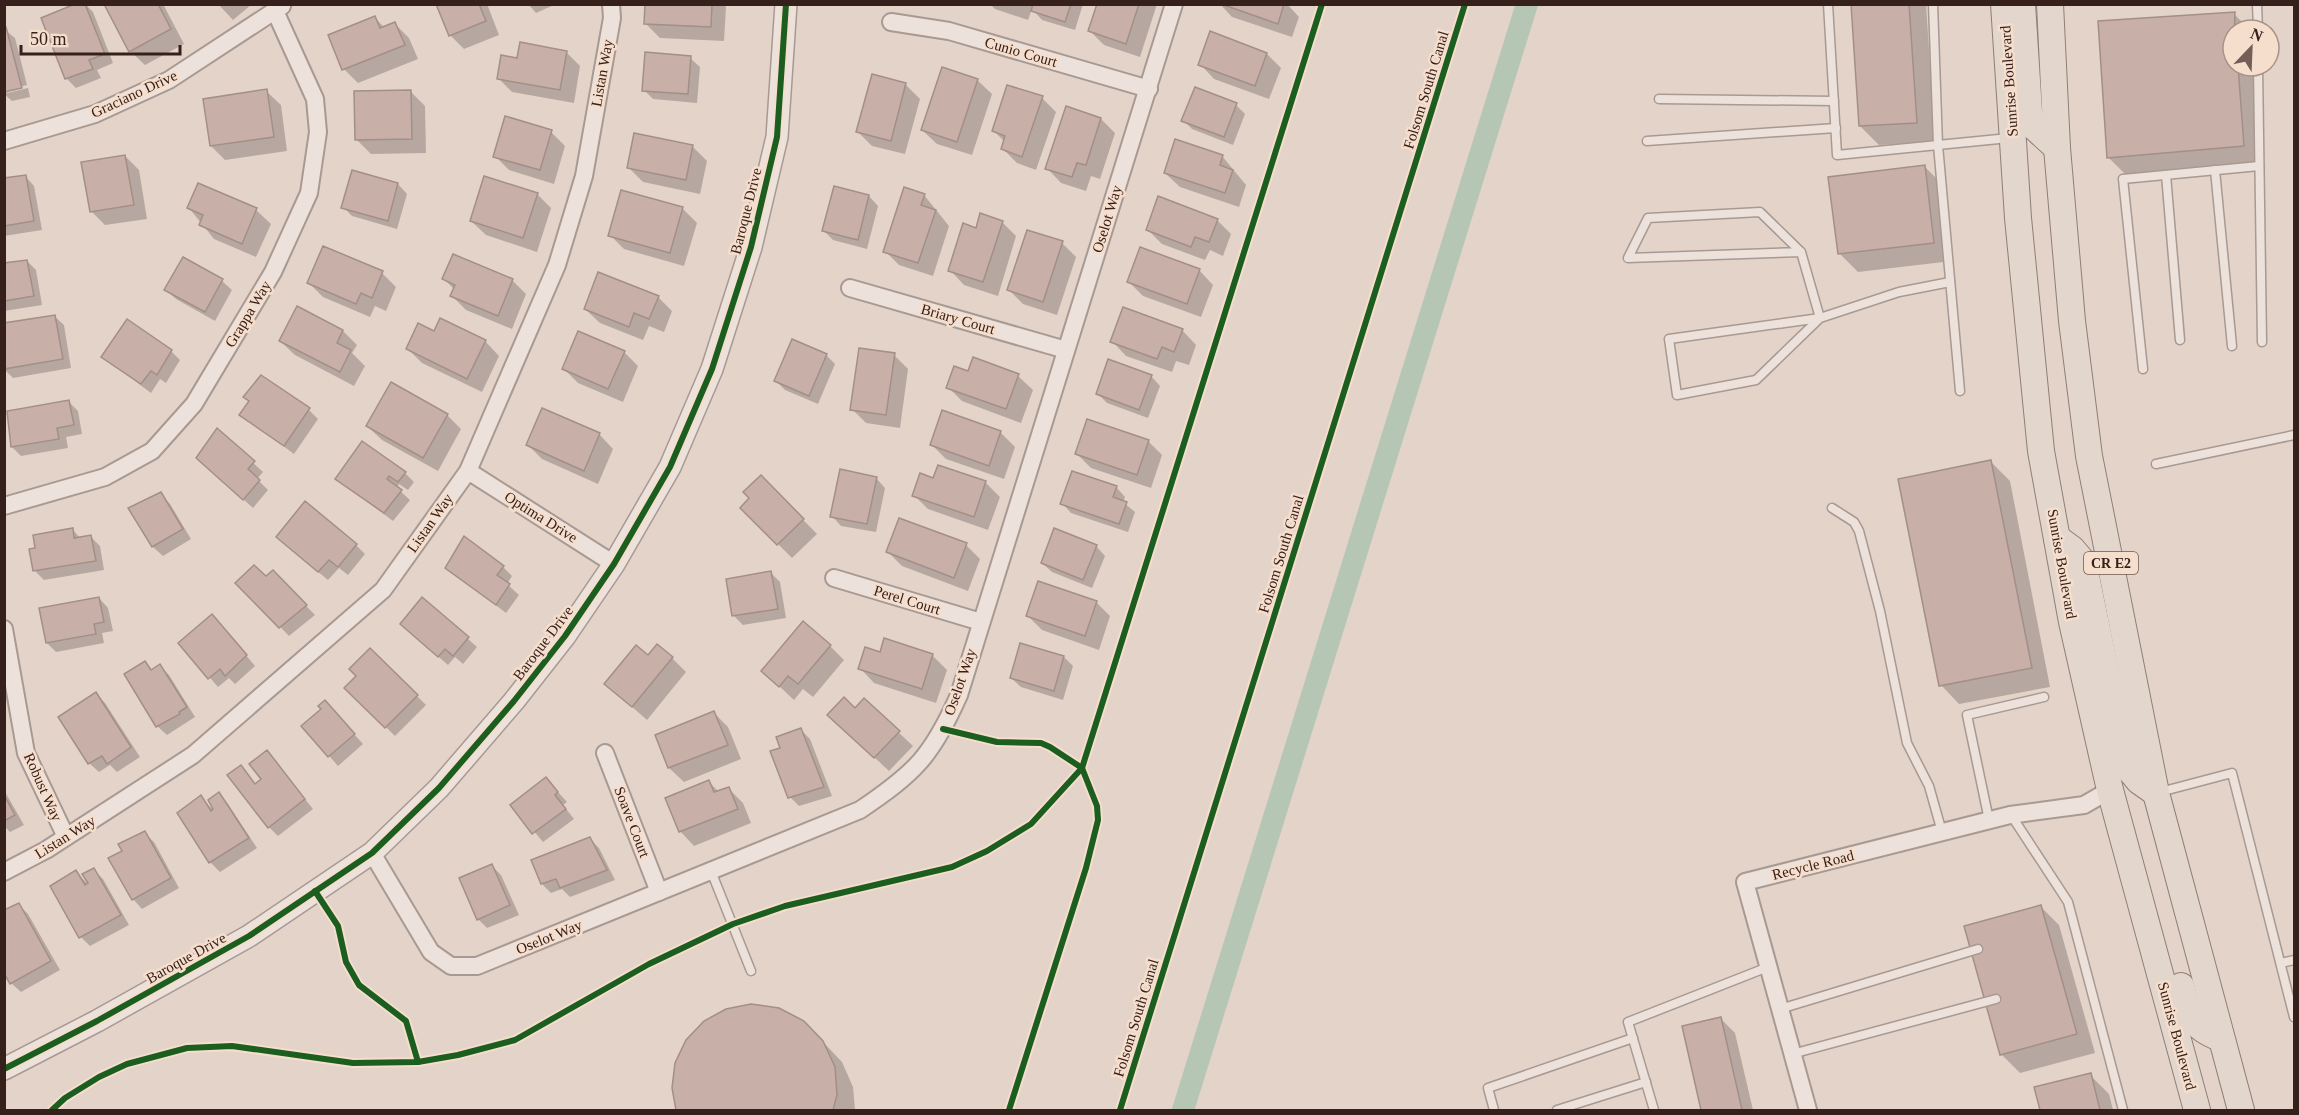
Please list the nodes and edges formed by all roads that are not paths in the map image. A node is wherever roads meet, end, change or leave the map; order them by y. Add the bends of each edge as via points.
1 (611, 4) edge
2 (786, 4) edge
3 (1174, 4) edge
4 (1828, 4) edge
5 (1933, 4) edge
6 (2004, 4) edge
7 (2022, 4) edge
8 (2050, 4) edge
9 (280, 8) edge
10 (891, 22) dead end
11 (2258, 78) edge
12 (1149, 89) junction
13 (1659, 99) dead end
14 (1834, 101) junction
15 (1836, 128) junction
16 (2012, 138) junction
17 (4, 141) edge
18 (1647, 141) dead end
19 (1938, 145) junction
20 (2057, 148) junction
21 (2259, 166) junction
22 (2215, 170) junction
23 (2166, 175) junction
24 (1801, 252) junction
25 (1950, 282) junction
26 (850, 288) dead end
27 (1820, 318) junction
28 (2180, 340) dead end
29 (2262, 342) dead end
30 (2232, 346) dead end
31 (1066, 350) junction
32 (2143, 369) dead end
33 (1960, 391) dead end
34 (2295, 435) edge
35 (2156, 465) dead end
36 (468, 471) junction
37 (4, 506) edge
38 (1832, 508) dead end
39 (2057, 538) junction
40 (614, 564) junction
41 (834, 578) dead end
42 (981, 622) junction
43 (4, 629) edge
44 (2044, 697) dead end
45 (605, 753) dead end
46 (2110, 790) junction
47 (2156, 793) junction
48 (2010, 815) junction
49 (1989, 820) junction
50 (1942, 832) junction
51 (66, 837) junction
52 (372, 852) junction
53 (711, 871) junction
54 (4, 872) edge
55 (659, 892) junction
56 (1978, 949) dead end
57 (2295, 960) edge
58 (2281, 963) junction
59 (1768, 967) junction
60 (751, 971) dead end
61 (1996, 999) dead end
62 (1780, 1009) junction
63 (2295, 1017) edge
64 (1633, 1038) junction
65 (2220, 1038) junction
66 (1792, 1054) junction
67 (4, 1069) edge
68 (1646, 1082) junction
69 (1494, 1110) edge
70 (1557, 1110) edge
71 (1654, 1110) edge
72 (1808, 1110) edge
73 (2122, 1110) edge
74 (2197, 1110) edge
75 (2241, 1110) edge

1 - 36 street, Listan Way via 612,18 584,176 557,265
2 - 40 street, Baroque Drive via 777,137 747,258 712,369 670,467
3 - 12 street, Oselot Way
4 - 14 lane
5 - 19 lane
6 - 16 main road, Sunrise Boulevard / CR E2
7 - 20 main road via 2029,112 2033,126
8 - 20 main road, CR E2
9 - 17 street, Graciano Drive via 169,80 95,114
9 - 37 street, Grappa Way via 315,99 318,132 309,194 273,272 194,404 152,451 105,477
10 - 12 street, Cunio Court via 949,31
11 - 21 lane
12 - 31 street, Oselot Way
13 - 14 lane
14 - 15 lane
15 - 18 lane
15 - 19 lane via 1837,155
16 - 19 lane
16 - 39 main road, Sunrise Boulevard / CR E2 via 2041,451
19 - 25 lane
20 - 47 main road, CR E2 via 2089,456
21 - 22 lane
21 - 29 lane
22 - 23 lane
22 - 30 lane
23 - 28 lane
23 - 32 lane via 2123,179
24 - 24 lane via 1760,212 1647,218 1628,258
24 - 27 lane
25 - 27 lane via 1899,292
25 - 33 lane
26 - 31 street, Briary Court
27 - 27 lane via 1669,339 1677,395 1756,380
31 - 42 street, Oselot Way
34 - 35 lane
36 - 40 street, Optima Drive
36 - 51 street, Listan Way via 383,590 193,755
38 - 50 lane via 1854,522 1859,531 1907,743 1929,786
39 - 46 main road, Sunrise Boulevard / CR E2
39 - 47 main road via 2083,562 2125,764 2139,782
40 - 52 street, Baroque Drive via 514,701 439,788
41 - 42 street, Perel Court
42 - 53 street, Oselot Way via 946,725 927,756 900,783 860,810
43 - 51 street, Robust Way via 26,753
44 - 49 lane via 1966,715
45 - 55 street, Soave Court
46 - 48 street, Recycle Road via 2084,805
46 - 65 main road via 2134,813 2190,1017 2205,1032
46 - 74 main road, Sunrise Boulevard / CR E2
47 - 58 lane via 2232,773
47 - 65 main road, CR E2
48 - 49 street, Recycle Road
48 - 73 lane via 2068,902
49 - 50 street, Recycle Road
50 - 59 street, Recycle Road via 1745,882
51 - 54 street, Listan Way
52 - 55 street, Oselot Way via 431,952 451,966 477,966
52 - 67 street, Baroque Drive via 249,936
53 - 55 street, Oselot Way
53 - 60 lane
56 - 62 lane
57 - 58 lane
58 - 63 lane
59 - 62 street, Recycle Road
59 - 64 lane via 1628,1022
61 - 66 lane
62 - 66 street, Recycle Road
64 - 68 lane
64 - 69 lane via 1488,1088
65 - 75 main road, CR E2
66 - 72 street, Recycle Road
68 - 70 lane
68 - 71 lane

